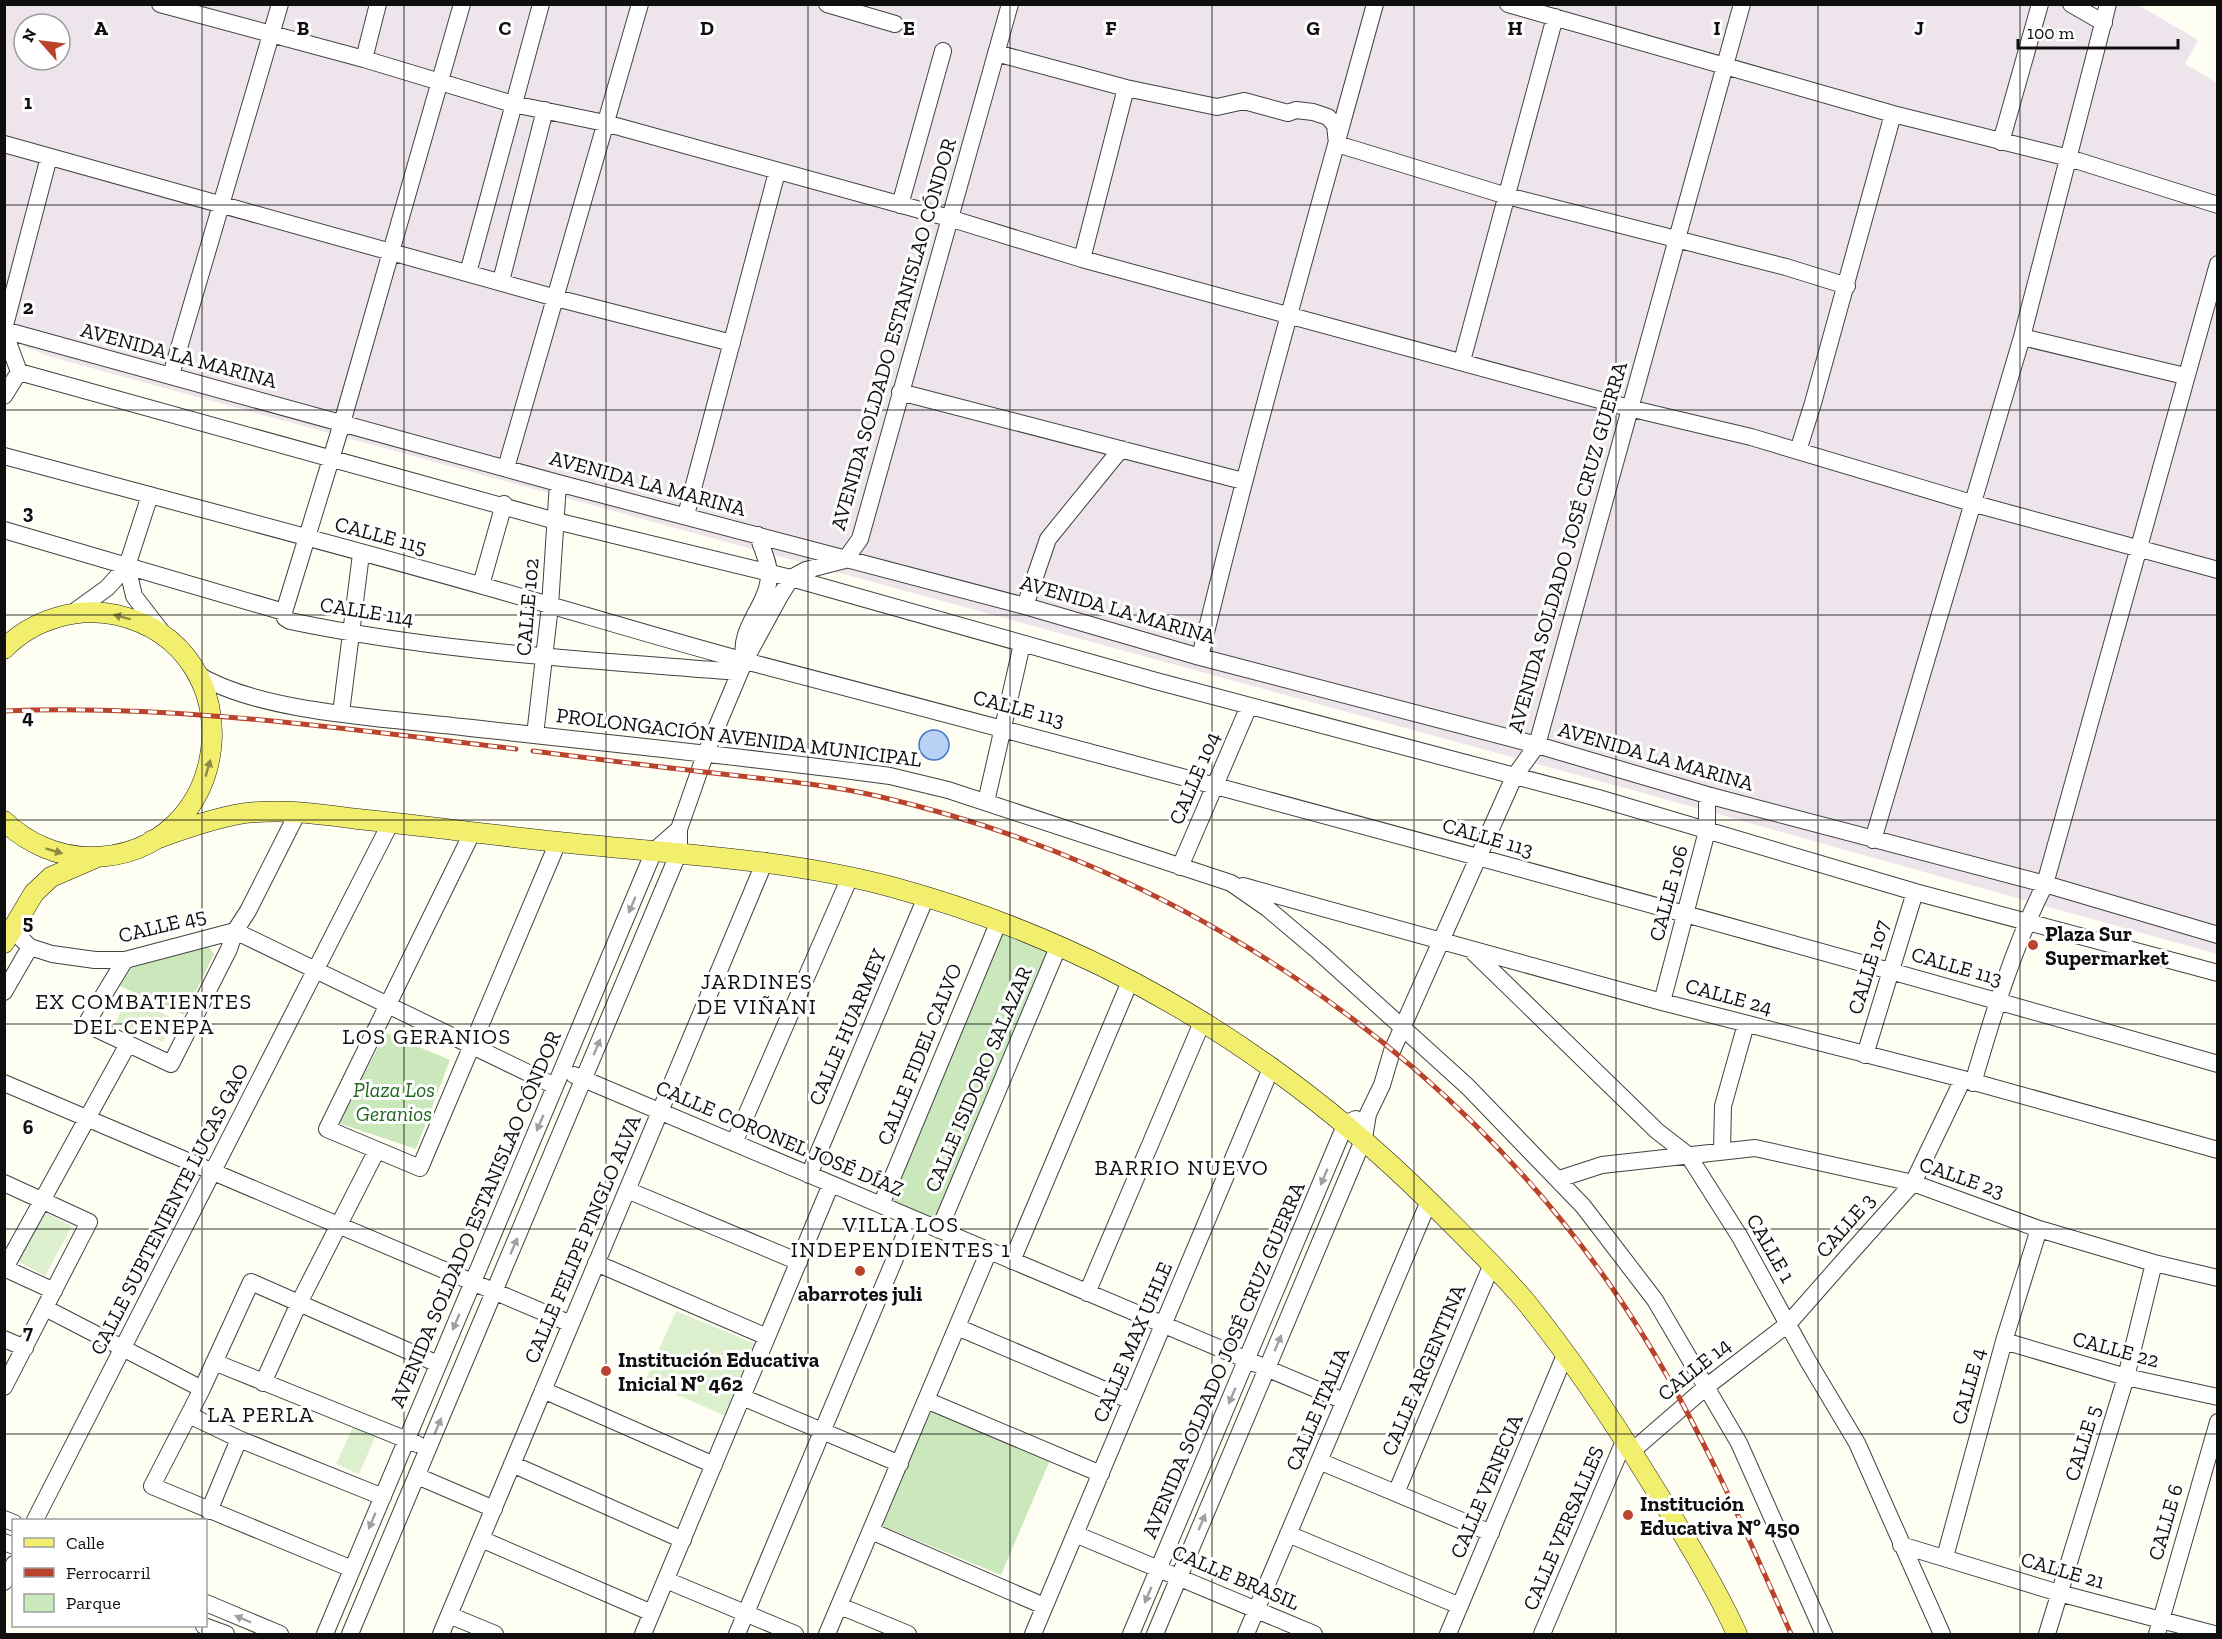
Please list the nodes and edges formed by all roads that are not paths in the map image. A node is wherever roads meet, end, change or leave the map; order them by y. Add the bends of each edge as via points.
1 (160, 4) edge
2 (280, 4) edge
3 (378, 4) edge
4 (462, 4) edge
5 (541, 4) edge
6 (640, 4) edge
7 (827, 4) edge
8 (1010, 4) edge
9 (1375, 4) edge
10 (1508, 4) edge
11 (1742, 4) edge
12 (2040, 4) edge
13 (2071, 4) edge
14 (2108, 4) edge
15 (1555, 17) junction
16 (2104, 22) junction
17 (895, 24) dead end
18 (271, 34) junction
19 (943, 51) dead end
20 (996, 53) junction
21 (364, 58) junction
22 (1726, 68) junction
23 (441, 82) junction
24 (1126, 88) junction
25 (513, 104) junction
26 (545, 110) junction
27 (1893, 114) junction
28 (605, 123) junction
29 (2001, 142) junction
30 (4, 144) edge
31 (1337, 144) junction
32 (49, 157) junction
33 (2069, 158) junction
34 (777, 172) junction
35 (1507, 196) junction
36 (222, 205) junction
37 (900, 205) junction
38 (2217, 205) edge
39 (949, 218) junction
40 (1679, 239) junction
41 (390, 252) junction
42 (1082, 259) junction
43 (2217, 264) edge
44 (468, 273) junction
45 (501, 281) junction
46 (1847, 286) junction
47 (556, 298) junction
48 (1287, 314) junction
49 (4, 330) edge
50 (2022, 337) junction
51 (732, 343) junction
52 (1461, 361) junction
53 (19, 372) junction
54 (171, 375) junction
55 (2185, 376) junction
56 (900, 392) junction
57 (4, 396) edge
58 (1629, 408) junction
59 (342, 423) junction
60 (1121, 449) junction
61 (1798, 451) junction
62 (4, 456) edge
63 (332, 458) junction
64 (506, 468) junction
65 (1243, 481) junction
66 (558, 483) junction
67 (150, 495) junction
68 (504, 504) junction
69 (1975, 504) junction
70 (686, 515) junction
71 (556, 521) junction
72 (5, 531) edge
73 (758, 535) junction
74 (307, 539) junction
75 (2140, 549) junction
76 (361, 554) junction
77 (845, 560) junction
78 (127, 566) junction
79 (2217, 570) edge
80 (770, 574) junction
81 (791, 578) junction
82 (482, 585) junction
83 (550, 606) junction
84 (1025, 606) junction
85 (284, 612) junction
86 (71, 614) junction
87 (351, 634) junction
88 (165, 637) junction
89 (1022, 644) junction
90 (4, 649) edge
91 (545, 657) junction
92 (1200, 657) junction
93 (742, 666) junction
94 (197, 674) junction
95 (1249, 706) junction
96 (341, 713) junction
97 (1002, 727) junction
98 (534, 735) junction
99 (1537, 745) junction
100 (705, 755) junction
101 (1514, 777) junction
102 (1215, 786) junction
103 (1707, 795) junction
104 (986, 802) junction
105 (298, 812) junction
106 (4, 821) edge
107 (391, 822) junction
108 (680, 830) junction
109 (473, 831) junction
110 (1707, 831) junction
111 (1873, 840) junction
112 (151, 841) junction
113 (558, 842) junction
114 (654, 851) junction
115 (679, 852) junction
116 (97, 857) junction
117 (1478, 857) junction
118 (765, 861) junction
119 (1180, 867) junction
120 (850, 877) junction
121 (1231, 883) junction
122 (2045, 884) junction
123 (1915, 892) junction
124 (926, 897) junction
125 (1686, 916) junction
126 (2027, 920) junction
127 (999, 921) junction
128 (2216, 930) edge
129 (235, 931) junction
130 (8, 937) edge
131 (1441, 939) junction
132 (1059, 945) junction
133 (30, 947) junction
134 (1470, 950) junction
135 (124, 960) junction
136 (1890, 970) junction
137 (315, 972) junction
138 (2217, 973) edge
139 (1131, 979) junction
140 (4, 992) edge
141 (1997, 1001) junction
142 (1662, 1002) junction
143 (387, 1006) junction
144 (1203, 1020) junction
145 (1746, 1024) junction
146 (1403, 1028) junction
147 (128, 1044) junction
148 (472, 1046) junction
149 (1865, 1055) junction
150 (2217, 1064) edge
151 (1272, 1066) junction
152 (562, 1070) junction
153 (584, 1079) junction
154 (1968, 1081) junction
155 (4, 1083) edge
156 (555, 1086) junction
157 (660, 1112) junction
158 (1368, 1114) junction
159 (85, 1117) junction
160 (1346, 1123) junction
161 (1364, 1138) junction
162 (734, 1143) junction
163 (377, 1150) junction
164 (2217, 1150) edge
165 (1722, 1151) junction
166 (1688, 1155) junction
167 (213, 1172) junction
168 (809, 1175) junction
169 (1559, 1179) junction
170 (4, 1183) edge
171 (1913, 1183) junction
172 (831, 1184) junction
173 (627, 1190) junction
174 (41, 1200) junction
175 (1429, 1201) junction
176 (881, 1205) junction
177 (912, 1218) junction
178 (340, 1226) junction
179 (2038, 1229) junction
180 (939, 1230) junction
181 (989, 1251) junction
182 (1012, 1261) junction
183 (799, 1262) junction
184 (597, 1263) junction
185 (2154, 1263) junction
186 (1492, 1264) junction
187 (5, 1268) edge
188 (2217, 1278) edge
189 (473, 1282) junction
190 (54, 1291) junction
191 (495, 1291) junction
192 (1088, 1293) junction
193 (299, 1303) junction
194 (45, 1308) junction
195 (571, 1324) junction
196 (1788, 1324) junction
197 (1163, 1325) junction
198 (957, 1328) junction
199 (768, 1337) junction
200 (4, 1338) edge
201 (2004, 1341) junction
202 (24, 1348) junction
203 (123, 1348) junction
204 (1565, 1355) junction
205 (1247, 1360) junction
206 (214, 1362) junction
207 (438, 1364) junction
208 (1267, 1368) junction
209 (2126, 1377) junction
210 (263, 1383) junction
211 (4, 1387) edge
212 (1706, 1387) junction
213 (202, 1389) junction
214 (543, 1390) junction
215 (742, 1397) junction
216 (2217, 1397) edge
217 (926, 1400) junction
218 (1131, 1401) junction
219 (1344, 1401) junction
220 (189, 1415) junction
221 (2217, 1422) edge
222 (823, 1431) junction
223 (239, 1439) junction
224 (407, 1439) junction
225 (1628, 1445) junction
226 (428, 1449) junction
227 (1319, 1461) junction
228 (512, 1464) junction
229 (900, 1464) junction
230 (714, 1465) junction
231 (1101, 1473) junction
232 (417, 1476) junction
233 (1396, 1493) junction
234 (383, 1497) junction
235 (494, 1509) junction
236 (209, 1511) junction
237 (36, 1519) edge
238 (871, 1532) junction
239 (1491, 1533) junction
240 (1075, 1534) junction
241 (1288, 1534) junction
242 (481, 1539) junction
243 (683, 1539) junction
244 (1901, 1545) junction
245 (1945, 1557) junction
246 (12, 1568) edge
247 (352, 1569) junction
248 (1159, 1569) junction
249 (1179, 1578) junction
250 (666, 1580) junction
251 (4, 1582) edge
252 (2059, 1593) junction
253 (207, 1604) edge
254 (840, 1606) junction
255 (1044, 1606) junction
256 (1460, 1606) junction
257 (1256, 1610) junction
258 (652, 1613) junction
259 (746, 1614) junction
260 (449, 1615) junction
261 (206, 1627) edge
262 (2159, 1627) edge
263 (1935, 1633) edge
264 (226, 1635) edge
265 (280, 1635) edge
266 (325, 1635) edge
267 (350, 1635) edge
268 (441, 1635) edge
269 (495, 1635) edge
270 (643, 1635) edge
271 (737, 1635) edge
272 (795, 1635) edge
273 (827, 1635) edge
274 (908, 1635) edge
275 (1033, 1635) edge
276 (1131, 1635) edge
277 (1155, 1635) edge
278 (1246, 1635) edge
279 (1314, 1635) edge
280 (1448, 1635) edge
281 (1542, 1635) edge
282 (1737, 1635) edge
283 (1824, 1635) edge
284 (2047, 1635) edge
285 (2214, 1635) edge

1 - 18 street
2 - 18 street
3 - 21 street
4 - 23 street
5 - 25 street
6 - 28 street
7 - 17 street
8 - 20 street, AVENIDA SOLDADO ESTANISLAO CÓNDOR
9 - 31 street
10 - 15 street
11 - 22 street, AVENIDA SOLDADO JOSÉ CRUZ GUERRA
12 - 29 street
13 - 16 street
14 - 16 street
15 - 22 street
15 - 35 street
16 - 33 street
18 - 21 street
18 - 36 street
19 - 37 street
20 - 24 street
20 - 39 street, AVENIDA SOLDADO ESTANISLAO CÓNDOR
21 - 23 street
22 - 27 street
22 - 40 street, AVENIDA SOLDADO JOSÉ CRUZ GUERRA
23 - 25 street
23 - 41 street
24 - 31 street via 1217,107 1244,101 1288,112 1313,112 1328,117 1335,125
24 - 42 street
25 - 26 street
25 - 44 street
26 - 28 street
26 - 45 street
27 - 29 street
27 - 46 street
28 - 34 street
28 - 47 street
29 - 33 street
30 - 32 street
31 - 35 street
31 - 48 street
32 - 36 street
32 - 49 street
33 - 38 street
33 - 50 street
34 - 37 street
34 - 51 street
35 - 40 street
35 - 52 street
36 - 41 street
36 - 54 street
37 - 39 street
39 - 42 street
39 - 56 street, AVENIDA SOLDADO ESTANISLAO CÓNDOR
40 - 46 street
40 - 58 street, AVENIDA SOLDADO JOSÉ CRUZ GUERRA
41 - 44 street
41 - 59 street
42 - 48 street
43 - 55 street, CALLE 3
44 - 45 street
45 - 47 street
46 - 61 street
47 - 51 street
47 - 64 street
48 - 52 street
48 - 65 street
49 - 53 street
49 - 54 street, AVENIDA LA MARINA
50 - 55 street
50 - 69 street
51 - 70 street
52 - 58 street
53 - 57 street
53 - 63 street
54 - 59 street, AVENIDA LA MARINA
55 - 75 street, CALLE 3
56 - 60 street
56 - 77 street, AVENIDA SOLDADO ESTANISLAO CÓNDOR via 860,539
58 - 61 street
58 - 99 street, AVENIDA SOLDADO JOSÉ CRUZ GUERRA
59 - 63 street
59 - 64 street, AVENIDA LA MARINA
60 - 65 street
60 - 84 street via 1048,539
61 - 69 street
62 - 67 street, CALLE 115
63 - 68 street
63 - 74 street
64 - 66 street, AVENIDA LA MARINA
65 - 92 street
66 - 70 street, AVENIDA LA MARINA
66 - 71 street, CALLE 102
67 - 74 street, CALLE 115
67 - 78 street
68 - 71 street
68 - 82 street, CALLE 102
69 - 75 street
69 - 111 street
70 - 73 street, AVENIDA LA MARINA
71 - 80 street
71 - 83 street, CALLE 102
72 - 78 street, CALLE 114
73 - 77 street, AVENIDA LA MARINA
73 - 80 street
74 - 76 street, CALLE 115
74 - 85 street
75 - 79 street
75 - 122 street, CALLE 3
76 - 82 street, CALLE 115
76 - 87 street
77 - 81 street, AVENIDA SOLDADO ESTANISLAO CÓNDOR
77 - 84 street, AVENIDA LA MARINA
78 - 85 street, CALLE 114
78 - 86 street via 107,588
78 - 88 street via 134,596
80 - 81 street
80 - 93 street via 745,636
81 - 89 street
81 - 93 street
82 - 83 street, CALLE 115
83 - 91 street, CALLE 102
83 - 93 street, CALLE 115
84 - 92 street, AVENIDA LA MARINA
85 - 87 street, CALLE 114 via 290,621
88 -> 86 main road, PROLONGACIÓN AVENIDA MUNICIPAL via 121,616 100,612
86 - 90 main road, PROLONGACIÓN AVENIDA MUNICIPAL via 32,628
87 - 91 street, CALLE 114
87 - 96 street
88 - 94 main road, PROLONGACIÓN AVENIDA MUNICIPAL
89 - 95 street
89 - 97 street
91 - 93 street, CALLE 114
91 - 98 street, CALLE 102
92 - 99 street, AVENIDA LA MARINA
93 - 97 street, CALLE 113
93 - 100 street
94 - 96 street, PROLONGACIÓN AVENIDA MUNICIPAL via 242,694
112 -> 94 main road, PROLONGACIÓN AVENIDA MUNICIPAL via 184,814 200,790 210,764 213,721
95 - 101 street
95 - 102 street, CALLE 104
96 - 98 street, PROLONGACIÓN AVENIDA MUNICIPAL
97 - 102 street, CALLE 113
97 - 104 street
98 - 100 street, PROLONGACIÓN AVENIDA MUNICIPAL
99 - 101 street, AVENIDA SOLDADO JOSÉ CRUZ GUERRA
99 - 103 street, AVENIDA LA MARINA
100 - 104 street, PROLONGACIÓN AVENIDA MUNICIPAL via 890,776
100 - 108 street
101 - 110 street
101 - 117 street, AVENIDA SOLDADO JOSÉ CRUZ GUERRA
102 - 117 street, CALLE 113
102 - 119 street, CALLE 104
103 - 110 street, CALLE 106
103 - 111 street, AVENIDA LA MARINA
104 - 119 street, PROLONGACIÓN AVENIDA MUNICIPAL
105 - 107 main road, PROLONGACIÓN AVENIDA MUNICIPAL
105 - 112 main road, PROLONGACIÓN AVENIDA MUNICIPAL via 236,814
105 - 129 street
106 -> 116 main road, PROLONGACIÓN AVENIDA MUNICIPAL via 42,847 69,855
107 - 109 main road, PROLONGACIÓN AVENIDA MUNICIPAL
107 - 137 street, CALLE SUBTENIENTE LUCAS GAO
108 - 114 street, AVENIDA SOLDADO ESTANISLAO CÓNDOR
108 - 115 street
109 - 113 main road, PROLONGACIÓN AVENIDA MUNICIPAL
109 - 143 street
110 - 123 street
110 - 125 street, CALLE 106
111 - 122 street, AVENIDA LA MARINA
112 - 116 main road, PROLONGACIÓN AVENIDA MUNICIPAL via 125,852
113 - 114 main road, PROLONGACIÓN AVENIDA MUNICIPAL
113 - 148 street
114 - 115 main road, PROLONGACIÓN AVENIDA MUNICIPAL
114 -> 152 street, AVENIDA SOLDADO ESTANISLAO CÓNDOR
115 - 118 main road, PROLONGACIÓN AVENIDA MUNICIPAL
153 -> 115 street
116 - 130 main road via 51,878 33,893
117 - 125 street, CALLE 113
117 - 131 street, AVENIDA SOLDADO JOSÉ CRUZ GUERRA
118 - 120 main road, PROLONGACIÓN AVENIDA MUNICIPAL
118 - 157 street, CALLE FELIPE PINGLO ALVA
119 - 121 street, PROLONGACIÓN AVENIDA MUNICIPAL
120 - 124 main road, PROLONGACIÓN AVENIDA MUNICIPAL
120 - 162 street
121 - 131 street, CALLE 24
121 - 146 street, PROLONGACIÓN AVENIDA MUNICIPAL via 1267,908
122 - 126 street, CALLE 3
122 - 128 street, AVENIDA LA MARINA
123 - 126 street
123 - 136 street, CALLE 107
124 - 127 main road, PROLONGACIÓN AVENIDA MUNICIPAL
124 - 168 street, CALLE HUARMEY
125 - 136 street, CALLE 113
125 - 142 street, CALLE 106
126 - 138 street
126 - 141 street, CALLE 3
127 - 132 main road, PROLONGACIÓN AVENIDA MUNICIPAL
127 - 176 street, CALLE FIDEL CALVO
129 - 135 street, CALLE 45
129 - 137 street
129 - 147 street via 171,1064
130 - 133 street
131 - 134 street, CALLE 24
131 - 146 street, AVENIDA SOLDADO JOSÉ CRUZ GUERRA
132 - 139 main road, PROLONGACIÓN AVENIDA MUNICIPAL
132 - 180 street, CALLE ISIDORO SALAZAR
133 - 135 street, CALLE 45 via 63,956
133 - 140 street
134 - 142 street, CALLE 24
134 - 166 street, CALLE 1 via 1657,1131
135 - 147 street via 86,1024
136 - 141 street, CALLE 113
136 - 149 street, CALLE 107
137 - 143 street
137 - 167 street, CALLE SUBTENIENTE LUCAS GAO
139 - 144 main road, PROLONGACIÓN AVENIDA MUNICIPAL
139 - 182 street
141 - 150 street, CALLE 113
141 - 154 street, CALLE 3
142 - 145 street, CALLE 24
143 - 148 street
143 - 163 street via 327,1129
144 - 151 main road, PROLONGACIÓN AVENIDA MUNICIPAL
144 - 192 street
145 - 149 street, CALLE 24
145 - 165 street via 1723,1106
146 - 158 street, AVENIDA SOLDADO JOSÉ CRUZ GUERRA
146 - 169 street, PROLONGACIÓN AVENIDA MUNICIPAL
147 - 159 street
148 - 156 street
148 - 163 street via 420,1168
149 - 154 street, CALLE 24
151 - 160 main road, PROLONGACIÓN AVENIDA MUNICIPAL
151 - 197 street, CALLE MAX UHLE
152 - 153 street, CALLE CORONEL JOSÉ DÍAZ
152 - 156 street, AVENIDA SOLDADO ESTANISLAO CÓNDOR
153 - 157 street, CALLE CORONEL JOSÉ DÍAZ
191 -> 153 street
154 - 164 street, CALLE 24
154 - 171 street, CALLE 3
155 - 159 street
156 -> 189 street, AVENIDA SOLDADO ESTANISLAO CÓNDOR
157 - 162 street, CALLE CORONEL JOSÉ DÍAZ
157 - 173 street, CALLE FELIPE PINGLO ALVA
158 - 160 street
158 - 161 street, AVENIDA SOLDADO JOSÉ CRUZ GUERRA
159 - 167 street
159 - 174 street
160 - 161 main road, PROLONGACIÓN AVENIDA MUNICIPAL
160 -> 205 street, AVENIDA SOLDADO JOSÉ CRUZ GUERRA
161 - 175 main road, PROLONGACIÓN AVENIDA MUNICIPAL
208 -> 161 street, AVENIDA SOLDADO JOSÉ CRUZ GUERRA
162 - 168 street, CALLE CORONEL JOSÉ DÍAZ
163 - 178 street
165 - 166 street, CALLE 23
165 - 171 street, CALLE 23 via 1755,1148
166 - 169 street, CALLE 23 via 1602,1165
166 - 196 street, CALLE 1
167 - 178 street
167 - 203 street, CALLE SUBTENIENTE LUCAS GAO
168 - 172 street, CALLE CORONEL JOSÉ DÍAZ
169 - 212 street, PROLONGACIÓN AVENIDA MUNICIPAL via 1655,1300
170 - 174 street
171 - 179 street, CALLE 23
171 - 196 street, CALLE 3
172 - 176 street, CALLE CORONEL JOSÉ DÍAZ
172 - 183 street
173 - 183 street
173 - 184 street, CALLE FELIPE PINGLO ALVA
174 - 187 street
174 - 190 street via 90,1222
175 - 186 main road, PROLONGACIÓN AVENIDA MUNICIPAL
175 - 219 street, CALLE ITALIA
176 - 177 street, CALLE CORONEL JOSÉ DÍAZ
177 - 180 street, CALLE CORONEL JOSÉ DÍAZ
177 - 222 street
178 - 189 street
178 - 193 street
179 - 185 street, CALLE 23
179 - 201 street, CALLE 4
180 - 181 street, CALLE CORONEL JOSÉ DÍAZ
181 - 182 street, CALLE CORONEL JOSÉ DÍAZ
181 - 198 street
182 - 192 street, CALLE CORONEL JOSÉ DÍAZ
183 - 199 street
184 - 195 street, CALLE FELIPE PINGLO ALVA
184 - 199 street
185 - 188 street, CALLE 23
185 - 209 street, CALLE 5
186 - 204 main road, PROLONGACIÓN AVENIDA MUNICIPAL
186 - 233 street, CALLE ARGENTINA
187 - 190 street
189 - 191 street
189 -> 207 street, AVENIDA SOLDADO ESTANISLAO CÓNDOR
190 - 194 street
191 - 195 street
226 -> 191 street
192 - 197 street, CALLE CORONEL JOSÉ DÍAZ
193 - 206 street via 251,1282
193 - 207 street
193 - 210 street
194 - 202 street
194 - 203 street
195 - 214 street, CALLE FELIPE PINGLO ALVA
196 - 212 street, CALLE 14
196 - 244 street, CALLE 1 via 1857,1443
197 - 205 street, CALLE CORONEL JOSÉ DÍAZ
197 - 218 street, CALLE MAX UHLE
198 - 217 street
198 - 218 street
199 - 215 street
200 - 202 street
201 - 209 street, CALLE 22
201 - 245 street, CALLE 4
202 - 211 street
203 - 213 street
203 - 237 street, CALLE SUBTENIENTE LUCAS GAO
204 - 225 main road, PROLONGACIÓN AVENIDA MUNICIPAL
204 - 239 street, CALLE VENECIA
205 - 208 street, CALLE CORONEL JOSÉ DÍAZ
205 -> 248 street, AVENIDA SOLDADO JOSÉ CRUZ GUERRA
206 - 210 street
206 - 213 street
207 - 224 street, AVENIDA SOLDADO ESTANISLAO CÓNDOR
208 - 219 street, CALLE CORONEL JOSÉ DÍAZ
249 -> 208 street, AVENIDA SOLDADO JOSÉ CRUZ GUERRA
209 - 216 street, CALLE 22
209 - 252 street, CALLE 5
210 - 224 street
212 - 225 street, CALLE 14
212 - 283 street, PROLONGACIÓN AVENIDA MUNICIPAL via 1738,1443
213 - 220 street
214 - 228 street, CALLE FELIPE PINGLO ALVA
214 - 230 street
215 - 222 street
215 - 230 street
217 - 229 street
217 - 231 street
218 - 231 street, CALLE MAX UHLE
219 - 227 street, CALLE ITALIA
220 - 223 street
220 - 236 street via 152,1486
221 - 262 street, CALLE 6
222 - 229 street
222 - 259 street
223 - 234 street
223 - 236 street
224 - 226 street
224 - 234 street, AVENIDA SOLDADO ESTANISLAO CÓNDOR
225 - 281 street, CALLE VERSALLES
225 - 282 main road, PROLONGACIÓN AVENIDA MUNICIPAL via 1697,1557
226 - 232 street
227 - 233 street
227 - 241 street, CALLE ITALIA
228 - 235 street, CALLE FELIPE PINGLO ALVA
228 - 243 street
229 - 238 street
230 - 243 street
231 - 240 street, CALLE MAX UHLE
232 - 235 street
232 - 267 street
233 - 239 street
234 -> 247 street, AVENIDA SOLDADO ESTANISLAO CÓNDOR
235 - 242 street, CALLE FELIPE PINGLO ALVA
236 - 247 street
238 - 254 street
238 - 255 street
239 - 256 street, CALLE VENECIA
240 - 248 street, CALLE BRASIL
240 - 255 street, CALLE MAX UHLE
241 - 256 street
241 - 257 street, CALLE ITALIA
242 - 258 street
242 - 260 street, CALLE FELIPE PINGLO ALVA
243 - 250 street
244 - 245 street, CALLE 21
244 - 263 street, CALLE 1
245 - 252 street, CALLE 21
246 - 251 street
247 - 266 street, AVENIDA SOLDADO ESTANISLAO CÓNDOR
248 - 249 street, CALLE BRASIL
248 -> 276 street, AVENIDA SOLDADO JOSÉ CRUZ GUERRA
249 - 257 street, CALLE BRASIL
249 - 277 street, AVENIDA SOLDADO JOSÉ CRUZ GUERRA
250 - 258 street
250 - 259 street
252 - 262 street, CALLE 21
252 - 284 street, CALLE 5
265 -> 253 street
254 - 273 street
254 - 274 street
255 - 275 street, CALLE MAX UHLE
256 - 280 street, CALLE VENECIA
257 - 278 street, CALLE ITALIA
257 - 279 street, CALLE BRASIL
258 - 270 street
259 - 271 street
259 - 272 street
260 - 268 street, CALLE FELIPE PINGLO ALVA
260 - 269 street
261 - 264 street
262 - 285 street, CALLE 21

